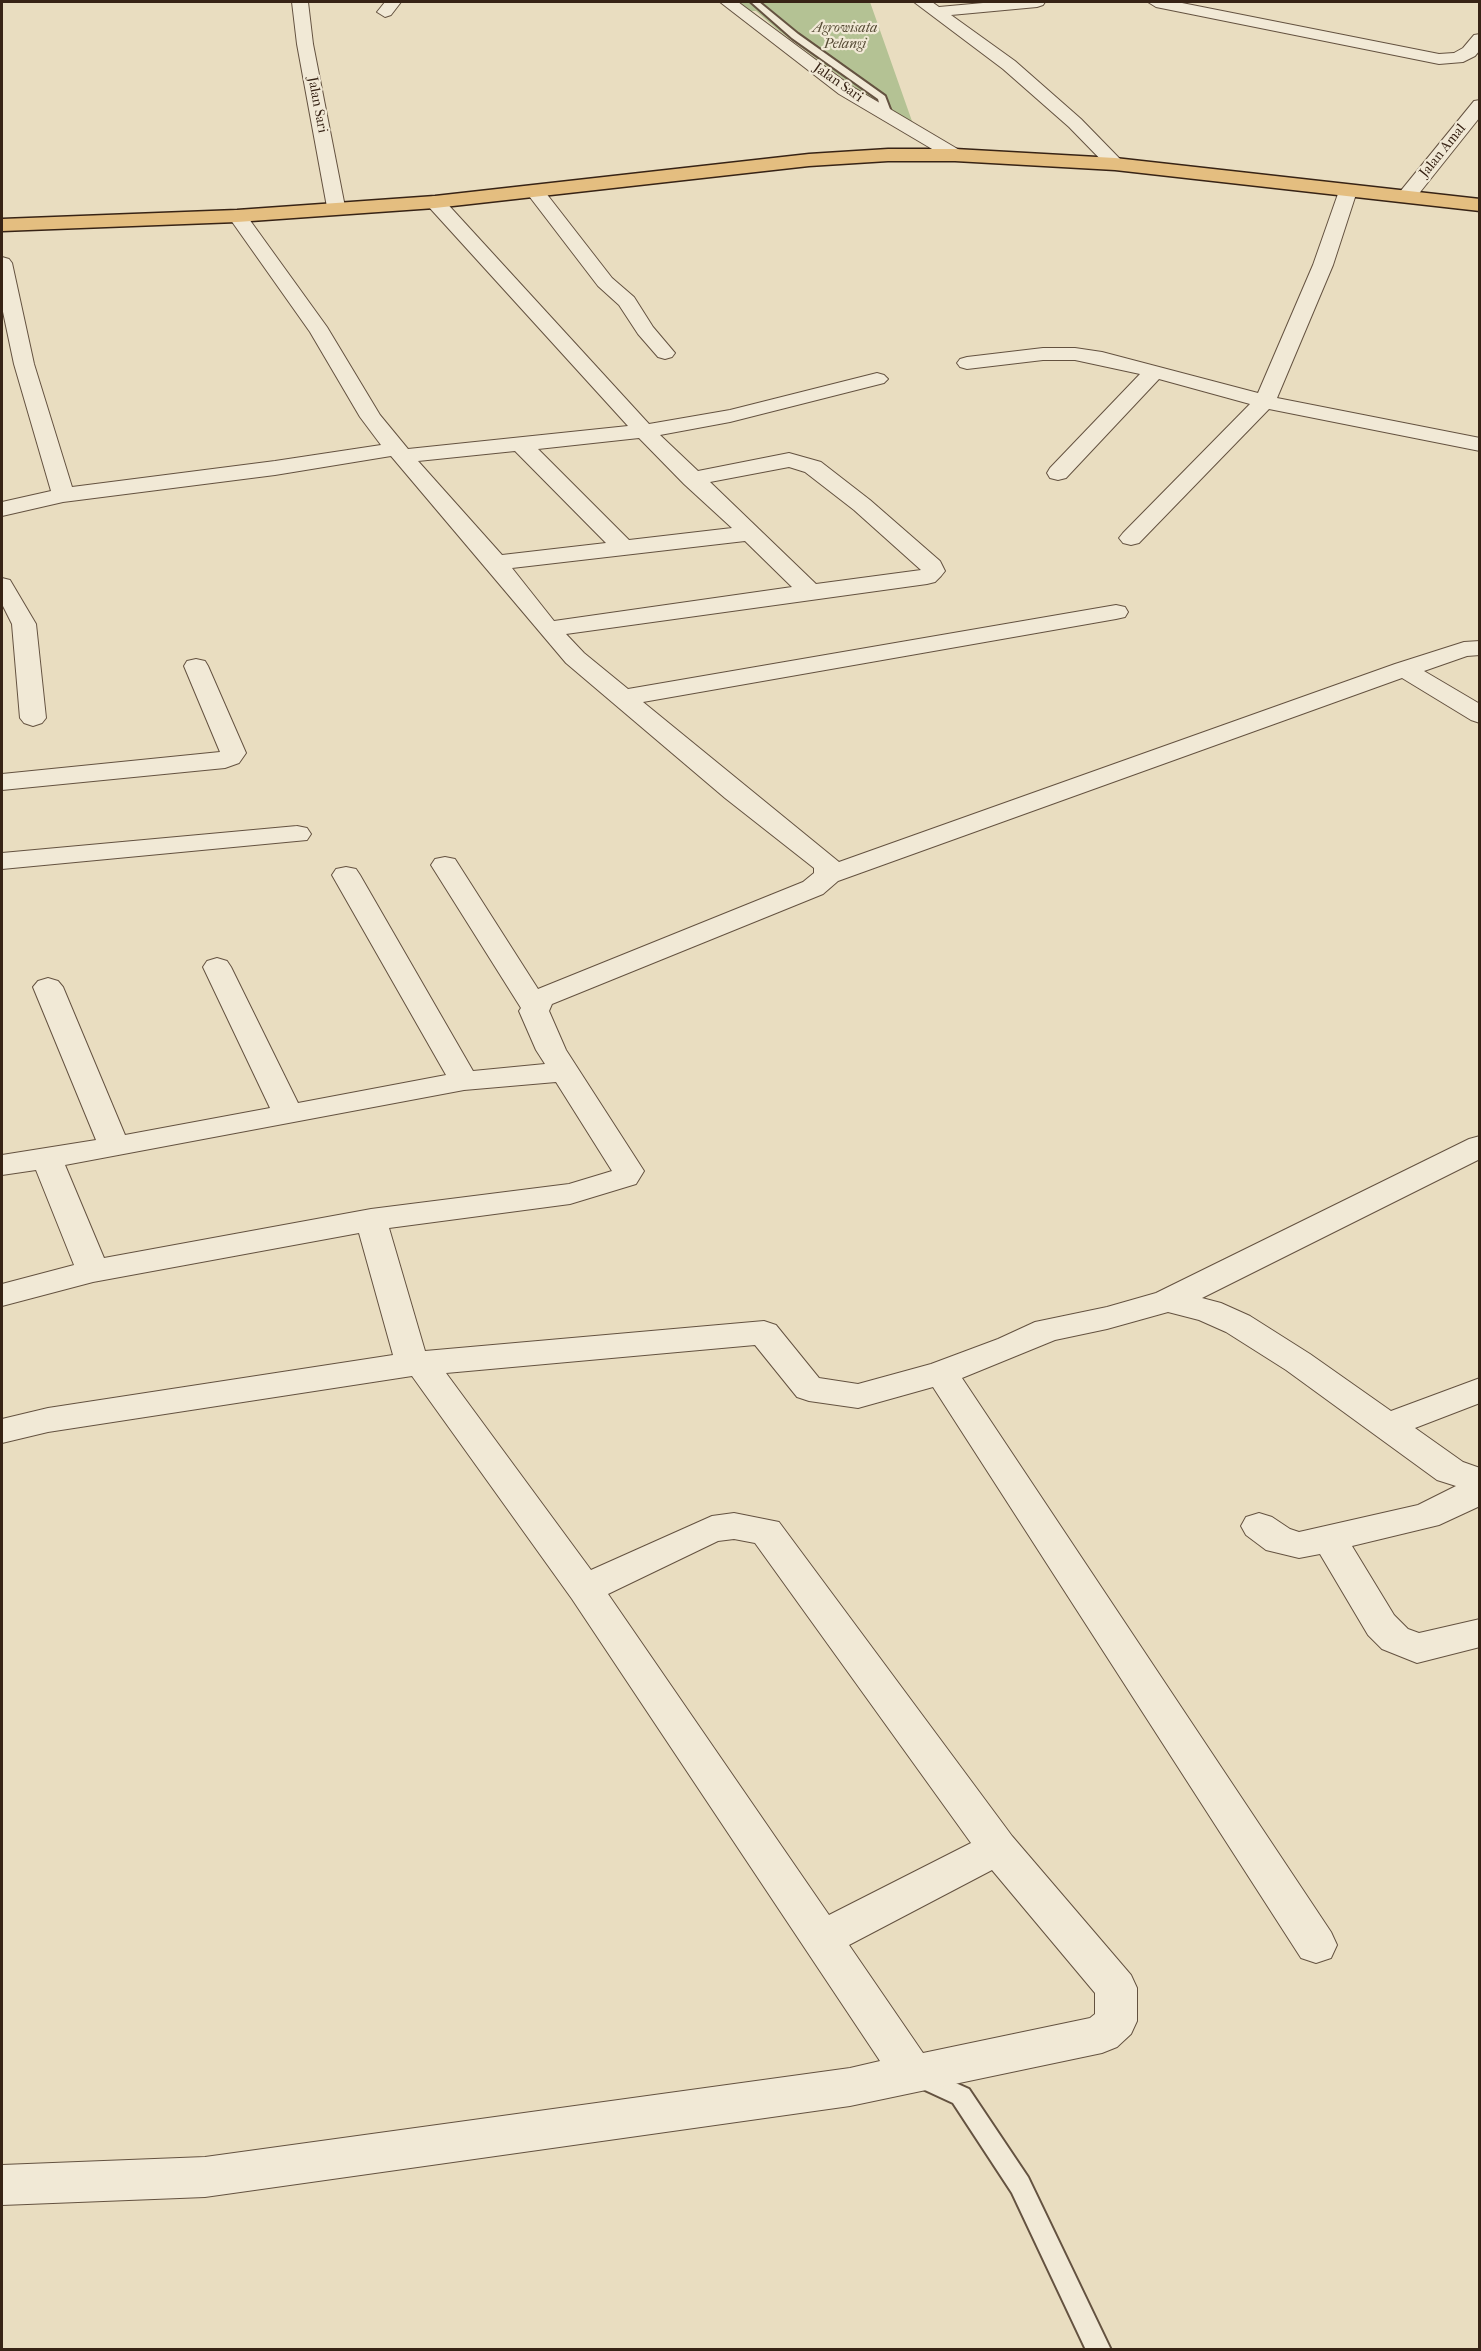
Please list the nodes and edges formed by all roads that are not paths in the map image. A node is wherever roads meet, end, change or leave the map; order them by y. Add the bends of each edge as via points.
1 (300, 2) edge
2 (728, 2) edge
3 (755, 2) edge
4 (922, 2) edge
5 (1037, 2) edge
6 (1155, 2) edge
7 (1270, 9) dead end
8 (937, 12) junction
9 (1298, 31) junction
10 (1476, 49) edge
11 (1479, 105) edge
12 (888, 117) junction
13 (955, 155) junction
14 (1115, 164) junction
15 (1348, 191) junction
16 (534, 192) junction
17 (1406, 197) junction
18 (435, 202) junction
19 (1479, 205) edge
20 (336, 207) junction
21 (237, 216) junction
22 (2, 225) edge
23 (2, 262) edge
24 (665, 353) dead end
25 (967, 363) dead end
26 (1154, 372) junction
27 (878, 379) dead end
28 (1265, 401) junction
29 (644, 432) junction
30 (522, 445) junction
31 (1479, 445) edge
32 (399, 452) junction
33 (1058, 473) dead end
34 (692, 479) junction
35 (63, 495) junction
36 (2, 509) edge
37 (750, 533) junction
38 (1131, 538) dead end
39 (624, 548) junction
40 (496, 563) junction
41 (2, 585) edge
42 (810, 592) junction
43 (1116, 612) dead end
44 (548, 629) junction
45 (1479, 648) edge
46 (196, 666) dead end
47 (1404, 669) junction
48 (622, 698) junction
49 (1479, 715) edge
50 (33, 718) dead end
51 (2, 782) edge
52 (297, 834) dead end
53 (2, 861) edge
54 (445, 865) dead end
55 (346, 875) dead end
56 (828, 875) junction
57 (217, 967) dead end
58 (48, 987) dead end
59 (535, 1007) junction
60 (563, 1072) junction
61 (464, 1081) junction
62 (289, 1115) junction
63 (1479, 1146) edge
64 (114, 1147) junction
65 (47, 1159) junction
66 (2, 1165) edge
67 (371, 1220) junction
68 (93, 1271) junction
69 (2, 1295) edge
70 (1168, 1301) junction
71 (416, 1363) junction
72 (941, 1373) junction
73 (1479, 1390) edge
74 (1386, 1426) junction
75 (2, 1431) edge
76 (1479, 1480) edge
77 (1479, 1488) edge
78 (1259, 1526) dead end
79 (1328, 1537) junction
80 (585, 1589) junction
81 (1479, 1633) edge
82 (998, 1848) junction
83 (821, 1939) junction
84 (1316, 1945) dead end
85 (913, 2074) junction
86 (2, 2186) edge
87 (1099, 2349) edge

1 - 20 street, Jalan Sari
2 - 12 street, Jalan Sari via 845,90
3 - 12 lane via 795,36 882,98
4 - 8 street
5 - 8 street
6 - 9 street
7 - 9 street
8 - 14 street via 1009,65
9 - 10 street via 1433,58 1457,58
11 - 17 street, Jalan Amal
12 - 13 street, Jalan Sari
13 - 14 main road
13 - 16 main road via 809,160
14 - 15 main road
15 - 17 main road
15 - 28 street via 1323,266
16 - 18 main road
16 - 24 street via 605,282 627,301
17 - 19 main road
18 - 20 main road
18 - 29 street
20 - 21 main road
21 - 22 main road
21 - 32 street via 320,331 371,417
23 - 35 street via 24,364
25 - 26 street via 1076,354
26 - 28 street
26 - 33 street
27 - 29 street via 730,416
28 - 31 street
28 - 38 street
29 - 30 street
29 - 34 street
30 - 32 street
30 - 39 street
32 - 35 street
32 - 40 street
34 - 37 street
34 - 42 street via 789,460 806,464 862,505 933,571 927,576
35 - 36 street
37 - 39 street
37 - 42 street
39 - 40 street
40 - 44 street
41 - 50 street via 24,624
42 - 44 street
43 - 48 street
44 - 48 street
45 - 47 street
46 - 51 street via 232,753 230,758
47 - 49 street
47 - 56 street
48 - 56 street via 827,865
52 - 53 street
54 - 59 street
55 - 61 street
56 - 59 street via 813,888 542,998
57 - 62 street
58 - 64 street
59 - 60 street via 541,1031
60 - 61 street
60 - 67 street via 628,1171 625,1177 570,1194
61 - 62 street
62 - 64 street
63 - 70 street
64 - 65 street
65 - 66 street
65 - 68 street
67 - 68 street
67 - 71 street
68 - 69 street
70 - 72 street via 1047,1330
70 - 74 street via 1209,1311 1238,1324
71 - 72 street via 764,1333 809,1389 858,1396
71 - 75 street via 48,1420
71 - 80 street
72 - 84 street
73 - 74 street
74 - 76 street via 1450,1471
77 - 79 street via 1461,1501 1426,1516
78 - 79 street via 1288,1544
79 - 81 street via 1381,1625 1395,1639 1417,1648
80 - 82 street via 712,1529 734,1526 766,1531
80 - 83 street
82 - 83 street
82 - 85 street via 1116,1988 1116,2021 1102,2034
83 - 85 street
85 - 86 street via 850,2087 205,2176
85 - 87 lane via 961,2096 968,2106 1020,2185

